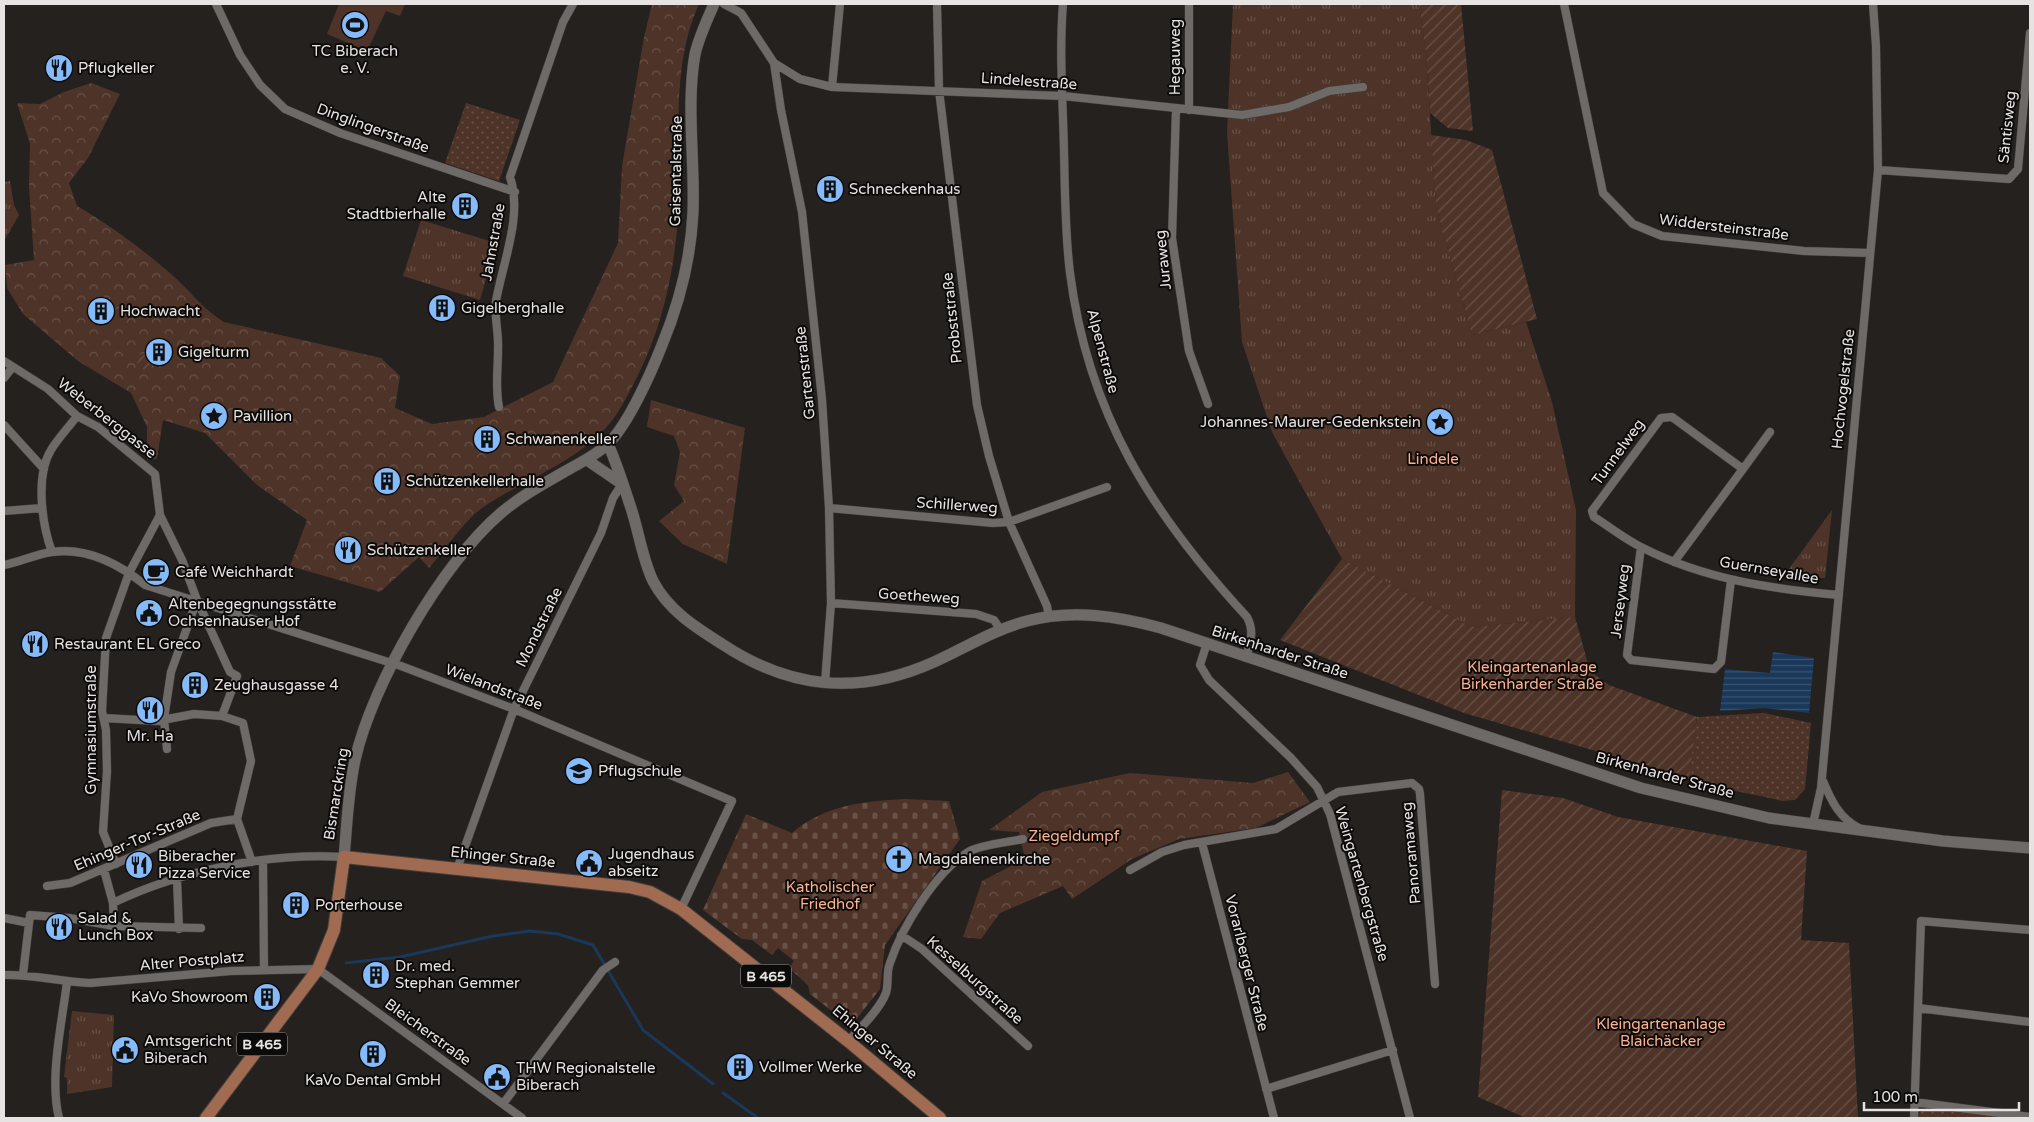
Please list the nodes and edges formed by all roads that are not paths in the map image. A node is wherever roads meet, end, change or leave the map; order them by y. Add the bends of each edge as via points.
1 (216, 4) edge
2 (573, 4) edge
3 (714, 4) edge
4 (724, 4) edge
5 (840, 4) edge
6 (937, 4) edge
7 (1064, 4) edge
8 (1189, 4) edge
9 (1564, 4) edge
10 (1873, 4) edge
11 (2030, 33) edge
12 (774, 63) junction
13 (832, 87) junction
14 (1363, 87) dead end
15 (939, 90) junction
16 (1063, 96) junction
17 (1176, 109) junction
18 (1189, 110) junction
19 (1878, 170) junction
20 (515, 192) junction
21 (1870, 253) junction
22 (4, 361) edge
23 (12, 368) junction
24 (4, 378) edge
25 (1208, 404) dead end
26 (499, 407) dead end
27 (77, 416) junction
28 (4, 425) edge
29 (1770, 432) dead end
30 (608, 444) junction
31 (587, 460) junction
32 (44, 469) junction
33 (1742, 469) junction
34 (622, 484) junction
35 (1107, 487) dead end
36 (42, 508) junction
37 (829, 508) junction
38 (4, 510) edge
39 (1592, 511) joint
40 (160, 515) junction
41 (1009, 522) junction
42 (1641, 548) junction
43 (52, 552) junction
44 (1674, 562) junction
45 (4, 565) edge
46 (129, 573) junction
47 (1731, 580) junction
48 (1839, 595) junction
49 (197, 600) junction
50 (831, 603) junction
51 (1049, 617) junction
52 (1000, 629) junction
53 (1207, 643) junction
54 (1246, 658) junction
55 (393, 664) junction
56 (825, 683) junction
57 (514, 709) junction
58 (222, 716) junction
59 (104, 718) junction
60 (164, 719) junction
61 (167, 749) dead end
62 (1822, 777) junction
63 (1324, 800) junction
64 (237, 820) junction
65 (1813, 824) junction
66 (1865, 831) junction
67 (1023, 838) dead end
68 (1202, 843) junction
69 (2030, 848) edge
70 (344, 857) junction
71 (262, 861) junction
72 (252, 862) junction
73 (116, 864) junction
74 (457, 869) junction
75 (104, 870) junction
76 (1130, 870) dead end
77 (177, 879) junction
78 (48, 886) dead end
79 (113, 903) junction
80 (681, 909) junction
81 (4, 918) edge
82 (30, 919) junction
83 (114, 926) junction
84 (202, 928) dead end
85 (179, 929) junction
86 (2030, 930) edge
87 (901, 935) junction
88 (615, 962) dead end
89 (318, 969) junction
90 (264, 970) junction
91 (23, 974) junction
92 (4, 975) edge
93 (67, 982) junction
94 (1435, 984) dead end
95 (1918, 1008) junction
96 (2030, 1022) edge
97 (848, 1041) junction
98 (1028, 1046) dead end
99 (1393, 1050) junction
100 (1266, 1089) junction
101 (1914, 1102) junction
102 (503, 1104) junction
103 (2030, 1117) edge
104 (59, 1118) edge
105 (206, 1118) edge
106 (522, 1118) edge
107 (940, 1118) edge
108 (1274, 1118) edge
109 (1410, 1118) edge
110 (1914, 1118) edge

1 - 20 street, Dinglingerstraße via 240,55 260,85 285,109 340,133
2 - 20 street, Jahnstraße via 563,22 510,177
3 - 30 main road, Gaisentalstraße via 696,54 692,122 693,213 680,290 662,345 629,413
4 - 12 street, Lindelestraße via 741,13
5 - 13 street
6 - 15 street, Probststraße
7 - 16 street, Alpenstraße
8 - 18 street, Hegauweg
9 - 21 street, Widdersteinstraße via 1603,193 1633,224 1662,236 1804,251
10 - 19 street, Hochvogelstraße
11 - 19 street, Säntisweg via 2018,169 2010,179
12 - 13 street, Lindelestraße via 800,79
12 - 37 street, Gartenstraße via 802,212 822,400
13 - 15 street, Lindelestraße
14 - 18 street, Lindelestraße via 1329,91 1289,107 1242,115
15 - 16 street, Lindelestraße
15 - 41 street, Probststraße via 977,406
16 - 17 street, Lindelestraße
16 - 54 street, Alpenstraße via 1070,272 1091,370 1106,412 1148,490 1195,559 1252,626 1253,636
17 - 18 street, Lindelestraße
17 - 25 street, Juraweg via 1172,238 1189,351
19 - 21 street, Hochvogelstraße
20 - 26 street, Jahnstraße via 510,237 496,303 496,393
21 - 48 street, Hochvogelstraße
22 - 23 street, Weberberggasse
23 - 24 street
23 - 27 street, Weberberggasse via 48,389
27 - 32 street via 50,450
27 - 40 street, Weberberggasse via 98,427 155,474
28 - 32 street
29 - 33 street
30 - 31 main road, Bismarckring
30 - 34 main road, Birkenharder Straße
31 - 34 main road
31 - 55 main road, Bismarckring via 514,502 498,515 427,603
32 - 36 street
33 - 39 street, Tunnelweg via 1672,417 1660,418
33 - 44 street
34 - 56 main road, Birkenharder Straße via 653,581 685,620 740,656 773,671
34 - 57 street, Mondstraße
35 - 41 street, Schillerweg
36 - 38 street
36 - 43 street
37 - 41 street, Schillerweg
37 - 50 street, Gartenstraße
39 - 42 street, Guernseyallee via 1594,517
40 - 46 street, Gymnasiumstraße
40 - 49 street, Weberberggasse
41 - 51 street, Probststraße
42 - 44 street, Guernseyallee
42 - 47 street, Jerseyweg via 1627,656 1631,660 1714,669 1721,662
43 - 45 street
43 - 46 street, Wielandstraße via 94,555
44 - 47 street, Guernseyallee
46 - 49 street, Wielandstraße via 145,585
46 - 59 street, Gymnasiumstraße via 106,638
47 - 48 street, Guernseyallee
48 - 62 street, Hochvogelstraße
49 - 55 street, Wielandstraße
49 - 58 street, Weberberggasse via 230,672 237,676
49 - 60 street via 171,672
50 - 52 street, Goetheweg via 976,614 994,620
50 - 56 street, Gartenstraße
51 - 52 main road, Birkenharder Straße
51 - 53 main road, Birkenharder Straße via 1107,615
52 - 56 main road, Birkenharder Straße via 932,663 881,681
53 - 54 main road, Birkenharder Straße
53 - 63 street, Weingartenbergstraße via 1200,665 1209,680 1291,758 1317,787
54 - 65 main road, Birkenharder Straße via 1641,788 1733,810
55 - 57 street, Wielandstraße
55 - 70 main road, Bismarckring via 370,714 356,759
57 - 74 street, Mondstraße
57 - 80 street, Wielandstraße via 732,801
58 - 60 street via 194,714
58 - 64 street via 244,723 250,761
59 - 60 street
59 - 73 street, Gymnasiumstraße via 107,771 103,832
60 - 61 street
62 - 65 street, Hochvogelstraße
62 - 66 street, Hochvogelstraße via 1833,804 1849,823
63 - 68 street via 1276,829
63 - 94 street, Panoramaweg via 1338,792 1406,782 1419,789
63 - 99 street, Weingartenbergstraße
64 - 72 street
64 - 73 street, Ehinger-Tor-Straße via 211,822
65 - 66 main road, Birkenharder Straße
66 - 69 main road, Birkenharder Straße
67 - 87 street via 969,851 947,870
68 - 76 street via 1162,852
68 - 100 street, Vorarlberger Straße
70 - 71 street via 318,855
70 - 74 main road, Ehinger Straße / B 465
70 - 89 main road, Bismarckring / B 465 via 334,930
71 - 72 street
71 - 90 street
72 - 77 street
73 - 75 street, Ehinger-Tor-Straße
74 - 80 main road, Ehinger Straße / B 465 via 635,888 666,899
75 - 78 street, Ehinger-Tor-Straße via 70,884
75 - 79 street
77 - 79 street
77 - 85 street
79 - 83 street
80 - 97 main road, Ehinger Straße / B 465
81 - 82 street
82 - 83 street via 69,918
82 - 91 street
83 - 85 street
84 - 85 street
86 - 95 street via 1921,921
87 - 97 street via 889,965 886,993
87 - 98 street, Kesselburgstraße via 922,949
88 - 102 street via 603,970
89 - 90 street, Alter Postplatz
89 - 102 street, Bleicherstraße
89 - 105 main road, Bismarckring / B 465
90 - 93 street, Alter Postplatz via 107,983
91 - 92 street, Alter Postplatz
91 - 93 street, Alter Postplatz
93 - 104 street via 57,1056
95 - 96 street
95 - 101 street
97 - 107 main road, Ehinger Straße / B 465
99 - 100 street
99 - 109 street, Weingartenbergstraße
100 - 108 street, Vorarlberger Straße
101 - 103 street
101 - 110 street
102 - 106 street, Bleicherstraße

